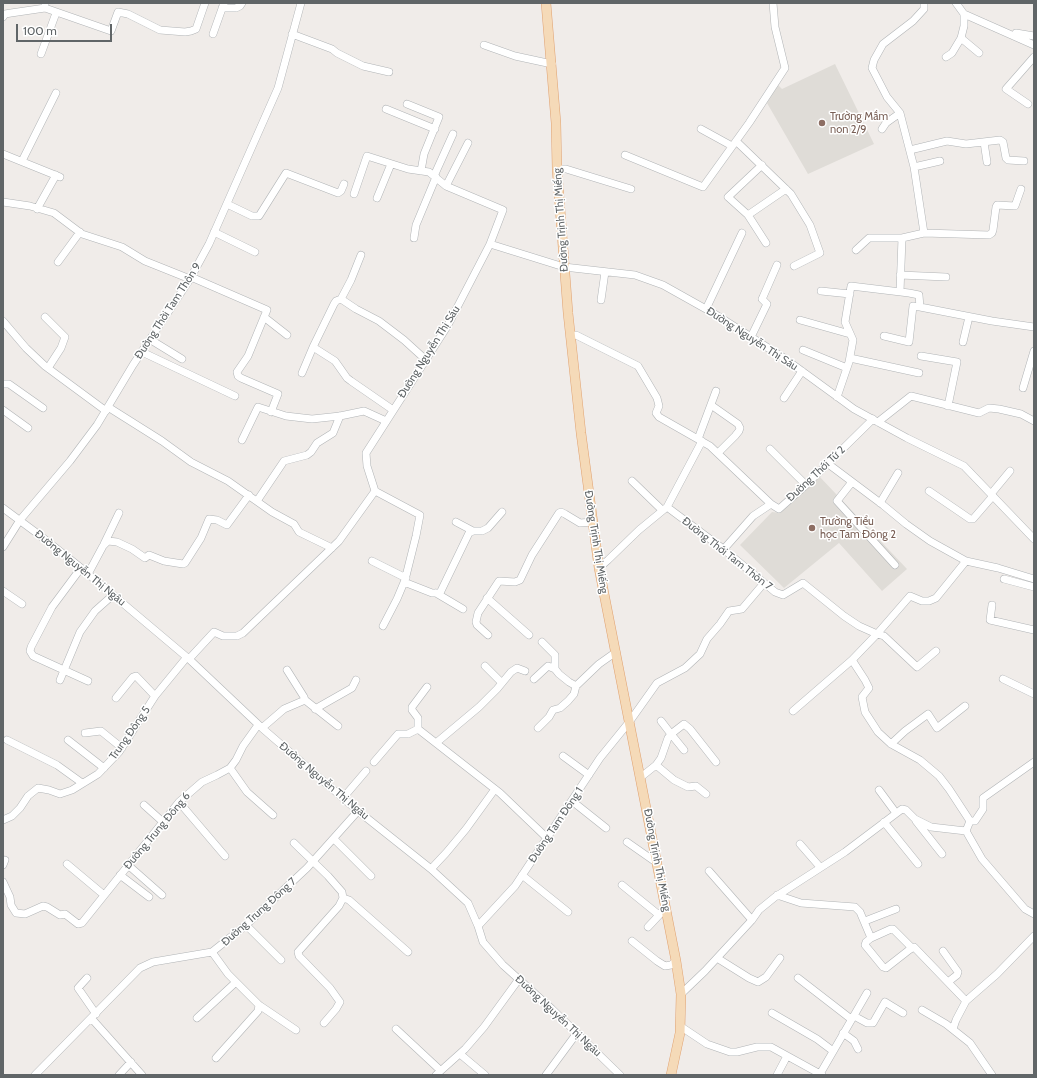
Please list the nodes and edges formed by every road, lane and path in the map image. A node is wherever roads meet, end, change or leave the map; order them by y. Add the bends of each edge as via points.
1 (205, 3) edge
2 (242, 3) edge
3 (301, 3) edge
4 (546, 3) edge
5 (773, 3) edge
6 (924, 3) edge
7 (956, 3) edge
8 (223, 5) edge
9 (45, 6) edge
10 (56, 13) junction
11 (964, 14) junction
12 (3, 17) edge
13 (999, 29) junction
14 (213, 34) dead end
15 (292, 34) junction
16 (1034, 36) edge
17 (961, 38) junction
18 (484, 45) dead end
19 (1034, 45) edge
20 (979, 53) dead end
21 (41, 54) dead end
22 (946, 57) dead end
23 (1034, 57) edge
24 (552, 64) junction
25 (389, 72) dead end
26 (56, 93) dead end
27 (407, 104) dead end
28 (1028, 104) dead end
29 (386, 109) dead end
30 (900, 113) junction
31 (435, 129) junction
32 (701, 129) dead end
33 (882, 129) dead end
34 (453, 134) dead end
35 (984, 142) junction
36 (468, 143) dead end
37 (734, 143) junction
38 (910, 150) junction
39 (3, 154) edge
40 (625, 155) dead end
41 (22, 161) junction
42 (940, 161) dead end
43 (1024, 161) dead end
44 (988, 162) dead end
45 (391, 164) junction
46 (762, 165) junction
47 (914, 167) junction
48 (557, 169) junction
49 (421, 171) junction
50 (435, 176) junction
51 (344, 184) dead end
52 (446, 186) junction
53 (631, 189) dead end
54 (786, 189) junction
55 (1021, 190) dead end
56 (354, 194) dead end
57 (377, 198) dead end
58 (3, 202) edge
59 (227, 204) junction
60 (37, 208) junction
61 (748, 215) junction
62 (80, 232) junction
63 (214, 232) junction
64 (742, 233) dead end
65 (924, 233) junction
66 (414, 238) dead end
67 (902, 238) junction
68 (766, 243) dead end
69 (490, 244) junction
70 (856, 250) dead end
71 (255, 252) dead end
72 (361, 255) dead end
73 (58, 262) dead end
74 (777, 265) dead end
75 (794, 266) dead end
76 (564, 267) junction
77 (605, 272) junction
78 (900, 275) junction
79 (946, 276) dead end
80 (191, 278) junction
81 (821, 291) dead end
82 (900, 292) junction
83 (850, 294) junction
84 (341, 299) junction
85 (601, 300) dead end
86 (920, 306) junction
87 (706, 309) junction
88 (968, 317) junction
89 (45, 318) dead end
90 (264, 318) junction
91 (3, 320) edge
92 (800, 320) dead end
93 (1034, 327) edge
94 (850, 334) junction
95 (287, 335) dead end
96 (570, 336) junction
97 (884, 336) dead end
98 (751, 337) junction
99 (150, 340) junction
100 (963, 342) dead end
101 (313, 347) junction
102 (802, 350) dead end
103 (1034, 351) edge
104 (142, 352) junction
105 (921, 356) dead end
106 (850, 358) junction
107 (182, 359) dead end
108 (426, 360) junction
109 (48, 368) junction
110 (847, 368) junction
111 (802, 371) junction
112 (302, 373) dead end
113 (919, 373) dead end
114 (3, 384) edge
115 (1023, 388) dead end
116 (716, 391) dead end
117 (235, 396) dead end
118 (837, 396) junction
119 (784, 398) dead end
120 (711, 405) junction
121 (948, 406) junction
122 (43, 408) dead end
123 (107, 409) junction
124 (3, 410) edge
125 (393, 410) junction
126 (271, 412) junction
127 (340, 416) junction
128 (386, 421) junction
129 (875, 421) junction
130 (1034, 421) edge
131 (28, 428) dead end
132 (242, 440) dead end
133 (700, 440) junction
134 (770, 449) dead end
135 (718, 453) junction
136 (827, 463) junction
137 (1010, 471) dead end
138 (898, 473) dead end
139 (632, 481) dead end
140 (852, 482) junction
141 (806, 485) junction
142 (375, 491) junction
143 (929, 492) dead end
144 (249, 495) junction
145 (992, 496) junction
146 (257, 501) junction
147 (880, 503) junction
148 (771, 504) junction
149 (3, 508) edge
150 (664, 508) junction
151 (502, 512) dead end
152 (119, 513) dead end
153 (20, 520) junction
154 (456, 522) dead end
155 (593, 522) junction
156 (473, 531) junction
157 (1034, 539) edge
158 (104, 546) junction
159 (3, 547) edge
160 (332, 548) junction
161 (723, 550) junction
162 (372, 561) dead end
163 (966, 561) junction
164 (895, 565) dead end
165 (81, 568) junction
166 (599, 568) junction
167 (88, 574) junction
168 (1004, 579) dead end
169 (1034, 579) edge
170 (405, 580) junction
171 (764, 583) junction
172 (1034, 586) edge
173 (3, 591) edge
174 (436, 593) junction
175 (113, 595) junction
176 (487, 598) junction
177 (22, 604) dead end
178 (992, 605) dead end
179 (463, 609) dead end
180 (383, 626) dead end
181 (1034, 630) edge
182 (877, 634) junction
183 (488, 635) dead end
184 (529, 636) dead end
185 (542, 642) dead end
186 (936, 651) dead end
187 (616, 652) junction
188 (188, 658) junction
189 (852, 660) junction
190 (485, 666) dead end
191 (555, 669) junction
192 (64, 670) junction
193 (287, 670) dead end
194 (525, 671) dead end
195 (534, 679) dead end
196 (1003, 679) dead end
197 (60, 680) dead end
198 (356, 680) dead end
199 (88, 681) dead end
200 (502, 683) junction
201 (428, 686) dead end
202 (576, 686) junction
203 (1034, 694) edge
204 (155, 696) junction
205 (116, 698) dead end
206 (305, 700) junction
207 (965, 706) dead end
208 (315, 709) junction
209 (793, 711) dead end
210 (630, 721) junction
211 (661, 721) dead end
212 (260, 726) junction
213 (338, 726) dead end
214 (538, 728) dead end
215 (418, 729) junction
216 (85, 733) dead end
217 (671, 734) junction
218 (7, 740) dead end
219 (68, 740) dead end
220 (436, 743) junction
221 (891, 744) junction
222 (122, 748) junction
223 (684, 750) dead end
224 (564, 756) dead end
225 (374, 762) dead end
226 (716, 762) dead end
227 (1034, 762) edge
228 (656, 765) junction
229 (104, 768) junction
230 (230, 768) junction
231 (366, 771) dead end
232 (589, 775) junction
233 (641, 777) junction
234 (82, 783) junction
235 (495, 789) junction
236 (878, 790) dead end
237 (706, 794) dead end
238 (343, 798) junction
239 (572, 801) junction
240 (179, 802) junction
241 (144, 805) dead end
242 (358, 811) junction
243 (896, 813) junction
244 (273, 815) dead end
245 (915, 819) junction
246 (3, 820) edge
247 (970, 820) junction
248 (163, 822) junction
249 (884, 822) junction
250 (606, 828) dead end
251 (966, 832) junction
252 (547, 838) junction
253 (334, 839) junction
254 (627, 842) dead end
255 (294, 843) dead end
256 (800, 844) dead end
257 (942, 854) dead end
258 (225, 856) dead end
259 (312, 862) junction
260 (66, 864) dead end
261 (657, 864) junction
262 (918, 864) dead end
263 (128, 865) junction
264 (820, 867) junction
265 (431, 869) junction
266 (709, 871) dead end
267 (120, 875) junction
268 (522, 875) junction
269 (371, 876) dead end
270 (3, 882) edge
271 (622, 885) dead end
272 (104, 895) junction
273 (162, 895) dead end
274 (777, 895) junction
275 (148, 898) dead end
276 (343, 898) junction
277 (665, 907) junction
278 (896, 909) dead end
279 (568, 912) dead end
280 (1034, 914) edge
281 (659, 915) junction
282 (752, 920) junction
283 (865, 921) junction
284 (246, 925) junction
285 (478, 926) junction
286 (648, 927) dead end
287 (1034, 936) edge
288 (872, 938) junction
289 (632, 941) dead end
290 (912, 948) junction
291 (943, 951) dead end
292 (212, 952) junction
293 (408, 952) dead end
294 (717, 958) junction
295 (780, 958) dead end
296 (280, 960) dead end
297 (676, 961) junction
298 (87, 978) dead end
299 (798, 978) dead end
300 (519, 979) junction
301 (236, 982) junction
302 (948, 982) junction
303 (867, 993) dead end
304 (681, 994) junction
305 (966, 1001) junction
306 (259, 1005) junction
307 (922, 1010) dead end
308 (772, 1013) dead end
309 (902, 1013) dead end
310 (94, 1016) junction
311 (853, 1017) junction
312 (197, 1018) dead end
313 (324, 1023) dead end
314 (680, 1026) junction
315 (396, 1029) dead end
316 (953, 1029) junction
317 (296, 1030) dead end
318 (577, 1033) junction
319 (843, 1033) junction
320 (858, 1049) dead end
321 (833, 1051) junction
322 (460, 1054) junction
323 (787, 1056) junction
324 (216, 1058) dead end
325 (131, 1062) junction
326 (438, 1073) edge
327 (821, 1074) edge
328 (35, 1075) edge
329 (119, 1075) edge
330 (142, 1075) edge
331 (484, 1075) edge
332 (546, 1075) edge
333 (620, 1075) edge
334 (671, 1075) edge
335 (777, 1075) edge
336 (992, 1075) edge

1 - 10 street via 196,29 191,32 160,30 128,14 118,12 110,31
2 - 8 street via 236,8
3 - 15 street, Đường Thời Tam Thôn 9
4 - 24 main road, Đường Trịnh Thị Miếng
5 - 37 street via 775,27 785,68
6 - 30 street via 924,10 913,22 883,44 872,68 887,97
7 - 11 street
8 - 14 street
9 - 10 street
9 - 12 street via 4,14
10 - 21 street
11 - 13 street
11 - 17 street
13 - 16 street
13 - 19 street
15 - 25 street via 363,66
15 - 59 street, Đường Thời Tam Thôn 9 via 278,88
17 - 20 street
17 - 22 street via 952,53
18 - 24 street via 515,56
23 - 28 street via 1006,89
24 - 48 main road, Đường Trịnh Thị Miếng
26 - 41 street
27 - 31 street via 439,117
29 - 31 street
30 - 33 street
30 - 38 street
31 - 49 street via 424,154
32 - 37 street
34 - 50 street
35 - 38 street via 966,144 947,141
35 - 43 street via 1000,140 1008,160
35 - 44 street
36 - 52 street
37 - 40 street via 703,187
37 - 46 street
38 - 47 street
39 - 41 street
41 - 60 street via 58,176
42 - 47 street
45 - 49 street
45 - 56 street via 368,156
45 - 57 street
46 - 54 street
46 - 61 street via 728,197
47 - 65 street
48 - 53 street via 566,169
48 - 76 main road, Đường Trịnh Thị Miếng
49 - 50 street
50 - 52 street
50 - 66 street via 416,225
51 - 59 street via 338,193 286,173 259,216 252,216
52 - 69 street via 503,210
54 - 61 street
54 - 75 street via 810,225 820,253
55 - 65 street via 1016,206 996,207 993,230 989,235
58 - 60 street
59 - 63 street, Đường Thời Tam Thôn 9
60 - 62 street via 54,213
61 - 68 street
62 - 73 street
62 - 80 street via 122,247 145,261
63 - 71 street
63 - 80 street, Đường Thời Tam Thôn 9
64 - 87 street
65 - 67 street
67 - 70 street via 870,238
67 - 78 street
69 - 76 street, Đường Nguyễn Thị Sáu
69 - 108 street, Đường Nguyễn Thị Sáu via 448,325
72 - 84 street
74 - 98 street via 762,297 767,304
76 - 77 street, Đường Nguyễn Thị Sáu
76 - 96 main road, Đường Trịnh Thị Miếng
77 - 85 street
77 - 87 street, Đường Nguyễn Thị Sáu via 635,275 660,284
78 - 79 street
78 - 82 street
80 - 90 street via 267,310
80 - 99 street, Đường Thời Tam Thôn 9
81 - 83 street
82 - 83 street via 851,286
82 - 86 street via 918,295
83 - 94 street via 845,322
84 - 101 street via 334,304
84 - 108 street via 378,321
86 - 88 street
86 - 97 street via 914,306 909,342
87 - 98 street, Đường Nguyễn Thị Sáu
88 - 93 street
88 - 100 street
89 - 109 street via 65,337
90 - 95 street
90 - 126 street via 248,356 237,372 241,378 278,394
91 - 109 street via 26,348
92 - 94 street
94 - 106 street via 853,340
96 - 133 street via 576,335 638,366 657,398 659,406 656,413 659,417
96 - 155 main road, Đường Trịnh Thị Miếng
98 - 111 street, Đường Nguyễn Thị Sáu
99 - 104 street, Đường Thời Tam Thôn 9
99 - 107 street
101 - 112 street
101 - 125 street via 335,361 347,378
102 - 110 street
103 - 115 street
104 - 117 street
104 - 123 street, Đường Thời Tam Thôn 9
105 - 121 street via 957,362
106 - 110 street
106 - 113 street
108 - 125 street, Đường Nguyễn Thị Sáu
109 - 123 street
110 - 118 street
111 - 118 street, Đường Nguyễn Thị Sáu
111 - 119 street
114 - 122 street via 9,384
116 - 120 street
118 - 129 street, Đường Nguyễn Thị Sáu
120 - 133 street
120 - 135 street via 740,428
121 - 129 street, Đường Thới Tứ 2 via 911,396
121 - 130 street via 980,413 991,408 1022,414
123 - 144 street
123 - 153 street, Đường Thời Tam Thôn 9 via 70,461
124 - 131 street
125 - 128 street, Đường Nguyễn Thị Sáu
126 - 127 street via 312,419
126 - 132 street via 258,407
127 - 128 street via 364,411
127 - 146 street via 333,432 317,443 307,456 284,461
128 - 142 street, Đường Nguyễn Thị Sáu via 366,453 367,466
129 - 136 street, Đường Thới Tứ 2
129 - 145 street, Đường Nguyễn Thị Sáu via 964,466
133 - 135 street
133 - 150 street
134 - 141 street
135 - 148 street
136 - 140 street
136 - 141 street, Đường Thới Tứ 2
137 - 145 street
138 - 147 street
139 - 150 street, Đường Thới Tam Thôn 7
140 - 147 street
140 - 164 street via 837,501
141 - 148 street, Đường Thới Tứ 2 via 779,508
142 - 160 street
142 - 170 street via 420,515
143 - 145 street via 973,519
144 - 146 street
144 - 158 street via 227,525 208,519 201,538 183,564 164,562 149,555 145,558 117,542 108,541
145 - 157 street, Đường Nguyễn Thị Sáu
146 - 160 street via 294,524 299,532
147 - 163 street via 930,541
148 - 161 street, Đường Thới Tứ 2 via 753,516
149 - 153 street, Đường Nguyễn Thị Ngâu
150 - 161 street, Đường Thới Tam Thôn 7
150 - 166 street
151 - 156 street via 488,528
152 - 158 street
153 - 159 street, Đường Thời Tam Thôn 9
153 - 165 street, Đường Nguyễn Thị Ngâu
154 - 156 street
155 - 166 main road, Đường Trịnh Thị Miếng
155 - 176 street via 580,523 559,513 532,555 520,580 499,581
156 - 174 street via 469,533 440,593
158 - 167 street
160 - 188 street via 243,633 237,636 223,636 214,632
161 - 171 street, Đường Thới Tam Thôn 7
162 - 170 street
163 - 169 street
163 - 182 street via 936,598 922,601 910,596
165 - 167 street, Đường Nguyễn Thị Ngâu
165 - 192 street via 52,607 30,651 33,656
166 - 187 main road, Đường Trịnh Thị Miếng
167 - 175 street, Đường Nguyễn Thị Ngâu
168 - 172 street
170 - 174 street
170 - 180 street
171 - 182 street, Đường Thới Tam Thôn 7 via 783,595 803,583 858,626
171 - 210 street, Đường Tam Đông 1 via 742,609 729,610 707,638 700,654 685,668 657,683
173 - 177 street
174 - 179 street
175 - 188 street, Đường Nguyễn Thị Ngâu
175 - 192 street via 95,611 80,632
176 - 183 street via 478,613 476,625
176 - 184 street
178 - 181 street via 990,620
182 - 186 street via 884,636 917,667
182 - 189 street
185 - 191 street via 555,655
187 - 202 street
187 - 210 main road, Đường Trịnh Thị Miếng
188 - 204 street, Trung Đông 5
188 - 212 street, Đường Nguyễn Thị Ngâu
189 - 209 street
189 - 221 street via 869,688 862,697 865,712 878,732
190 - 200 street
191 - 195 street via 550,666 545,668
191 - 202 street
192 - 197 street
192 - 199 street
193 - 206 street
194 - 200 street via 517,668
196 - 203 street
198 - 208 street via 352,688
200 - 220 street via 479,707
201 - 215 street via 412,707 418,718
202 - 214 street via 568,701 554,710
204 - 205 street via 136,676 132,677
204 - 222 street, Trung Đông 5
206 - 208 street
206 - 212 street via 284,709
207 - 221 street via 937,728 928,714
208 - 213 street
210 - 232 street, Đường Tam Đông 1
210 - 233 main road, Đường Trịnh Thị Miếng
211 - 217 street
212 - 230 street
212 - 238 street, Đường Nguyễn Thị Ngâu
215 - 220 street
215 - 225 street via 408,734 398,734
216 - 222 street via 101,731
217 - 223 street
217 - 226 street via 682,724 686,725
217 - 228 street
218 - 234 street via 56,765
219 - 229 street
220 - 235 street
221 - 247 street via 920,760 939,776
222 - 229 street, Trung Đông 5
224 - 232 street
227 - 247 street via 983,798 983,809 975,821
228 - 233 street
228 - 237 street via 674,780 688,787 696,786
229 - 234 street, Trung Đông 5
230 - 240 street, Đường Trung Đông 6 via 202,782
230 - 244 street via 247,792
231 - 238 street
232 - 239 street, Đường Tam Đông 1
233 - 261 main road, Đường Trịnh Thị Miếng
234 - 246 street, Trung Đông 5 via 60,794 38,788 12,816
235 - 252 street
235 - 265 street via 466,829
236 - 243 street
238 - 242 street, Đường Nguyễn Thị Ngâu
239 - 250 street
239 - 252 street, Đường Tam Đông 1
240 - 248 street, Đường Trung Đông 6
240 - 258 street
241 - 248 street
242 - 253 street, Đường Trung Đông 7
242 - 265 street, Đường Nguyễn Thị Ngâu
243 - 245 street via 902,809 906,810
243 - 249 street
245 - 251 street via 931,828
245 - 257 street
247 - 251 street
248 - 263 street, Đường Trung Đông 6
249 - 262 street
249 - 264 street via 845,852
251 - 280 street via 982,859 1025,909
252 - 268 street, Đường Tam Đông 1
253 - 259 street, Đường Trung Đông 7
253 - 269 street
254 - 261 street
255 - 259 street
256 - 264 street
259 - 276 street via 342,892
259 - 284 street, Đường Trung Đông 7
260 - 272 street
261 - 277 main road, Đường Trịnh Thị Miếng
263 - 267 street, Đường Trung Đông 6
263 - 273 street
264 - 274 street
265 - 285 street, Đường Nguyễn Thị Ngâu via 468,903
266 - 282 street
267 - 272 street, Đường Trung Đông 6
267 - 275 street
268 - 279 street
268 - 285 street, Đường Tam Đông 1
270 - 272 street, Đường Trung Đông 6 via 16,913 25,914 42,906 60,915 65,914 78,924 82,923
271 - 281 street
274 - 282 street via 759,910
274 - 283 street via 801,902 855,907
276 - 293 street via 349,900
276 - 313 street via 339,906 298,952 340,1002
277 - 281 street
277 - 297 main road, Đường Trịnh Thị Miếng
278 - 283 street
281 - 286 street
282 - 294 street
283 - 288 street
284 - 292 street, Đường Trung Đông 7
284 - 296 street
285 - 300 street, Đường Nguyễn Thị Ngâu via 483,942 503,966
287 - 305 street
288 - 290 street via 891,928
288 - 290 street via 865,945 885,968
289 - 297 street via 665,966
290 - 302 street via 914,947
291 - 302 street via 958,972
292 - 301 street
292 - 310 street, Đường Trung Đông 7 via 153,962 140,968
294 - 295 street via 758,982 766,977
294 - 304 street
297 - 304 main road, Đường Trịnh Thị Miếng
298 - 310 street via 78,988
299 - 311 street
300 - 318 street, Đường Nguyễn Thị Ngâu
300 - 322 street via 484,1027
301 - 306 street
301 - 312 street
302 - 305 street
303 - 311 street
304 - 314 main road, Đường Trịnh Thị Miếng
305 - 316 street
306 - 317 street
306 - 324 street via 258,1012
307 - 316 street
308 - 321 street
309 - 311 street via 885,1002 873,1023
310 - 325 street
310 - 328 street, Đường Trung Đông 7
311 - 319 street
314 - 323 street via 707,1044 730,1052 765,1046
314 - 334 main road, Đường Trịnh Thị Miếng
315 - 326 street
316 - 336 street via 970,1044
318 - 332 street
318 - 333 street, Đường Nguyễn Thị Ngâu
319 - 320 street via 854,1041
319 - 321 street
321 - 327 street
322 - 326 street
322 - 331 street
323 - 327 street
323 - 335 street
325 - 329 street
325 - 330 street

